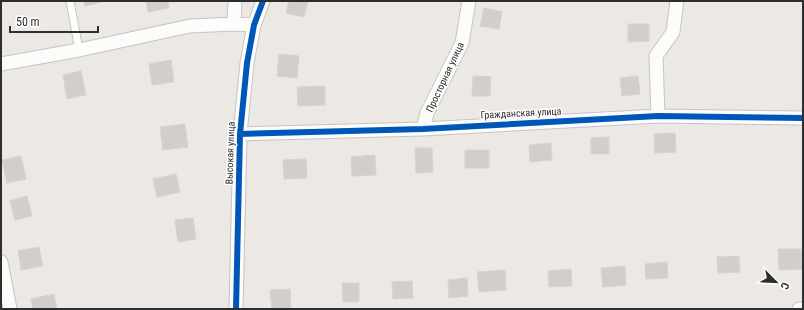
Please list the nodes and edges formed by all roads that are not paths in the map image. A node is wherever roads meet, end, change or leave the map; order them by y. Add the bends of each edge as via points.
1 (70, 1) edge
2 (235, 1) edge
3 (263, 1) edge
4 (469, 1) edge
5 (677, 1) edge
6 (234, 24) junction
7 (254, 25) junction
8 (79, 50) junction
9 (1, 64) edge
10 (658, 116) junction
11 (803, 118) edge
12 (423, 129) junction
13 (240, 134) junction
14 (1, 262) edge
15 (10, 309) edge
16 (236, 309) edge
17 (799, 309) edge
18 (803, 309) edge

1 - 8 lane
2 - 6 street
3 - 7 street, Высокая улица
4 - 12 street, Просторная улица via 462,43 427,113
5 - 10 street via 673,32 656,56
6 - 7 street
6 - 8 street via 190,26
7 - 13 street, Высокая улица via 247,63
8 - 9 street
10 - 11 street, Гражданская улица
10 - 12 street, Гражданская улица
12 - 13 street, Гражданская улица
13 - 16 street, Высокая улица
14 - 15 street
17 - 18 street

